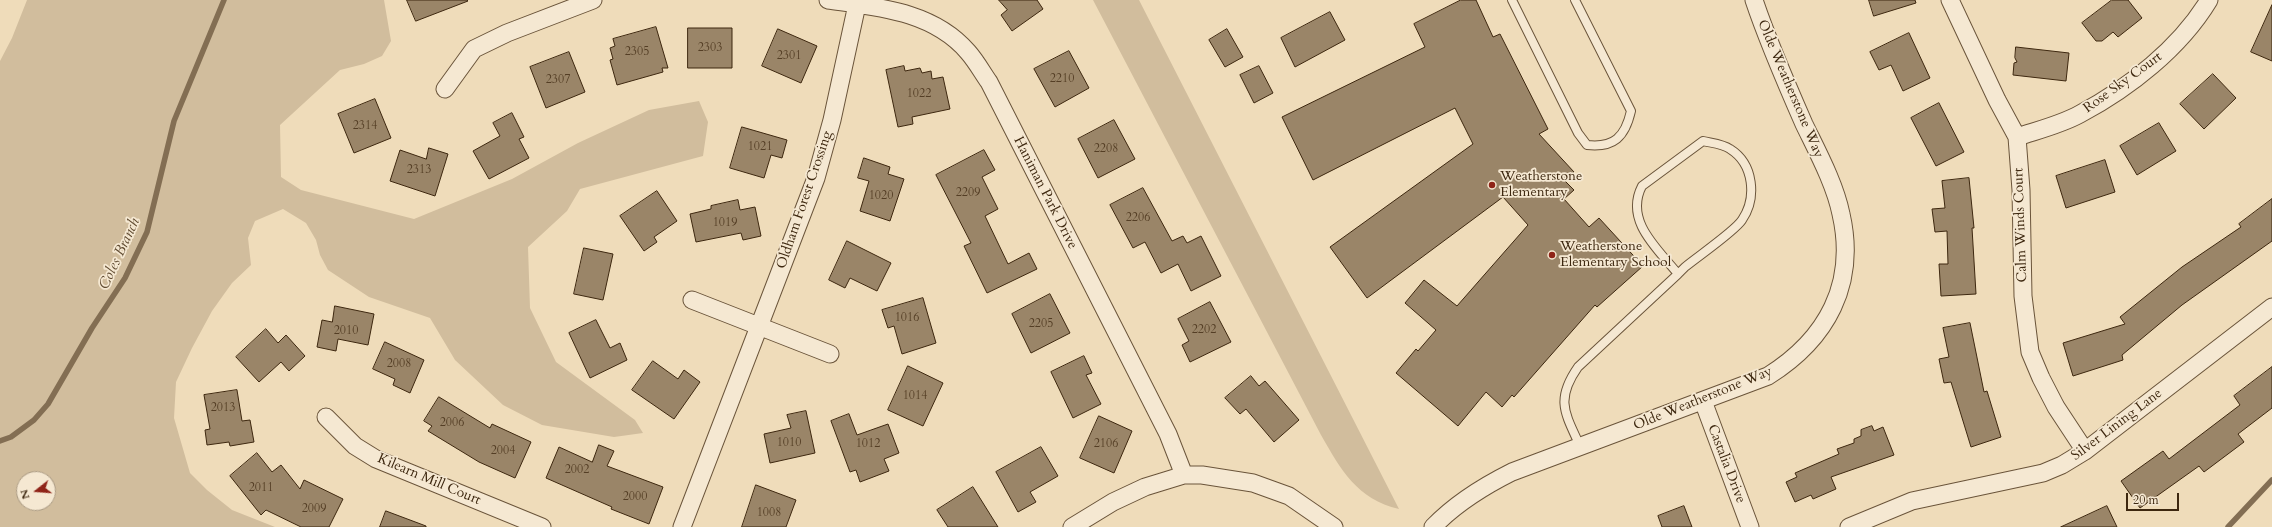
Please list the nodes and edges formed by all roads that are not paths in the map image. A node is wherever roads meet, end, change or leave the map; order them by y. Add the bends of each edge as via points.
1 (593, 0) edge
2 (828, 0) edge
3 (1512, 0) edge
4 (1575, 0) edge
5 (1754, 0) edge
6 (1950, 0) edge
7 (2209, 0) edge
8 (858, 2) edge
9 (445, 89) dead end
10 (2016, 137) junction
11 (1678, 274) junction
12 (692, 300) dead end
13 (2272, 307) edge
14 (760, 328) junction
15 (830, 354) dead end
16 (1703, 401) junction
17 (326, 417) dead end
18 (1580, 446) junction
19 (2085, 451) junction
20 (1184, 476) junction
21 (542, 527) edge
22 (682, 527) edge
23 (1072, 527) edge
24 (1334, 527) edge
25 (1433, 527) edge
26 (1750, 527) edge
27 (1850, 527) edge

1 - 9 street via 507,33 474,49
2 - 8 street, Haniman Park Drive
3 - 4 lane via 1578,133 1587,145 1602,147 1618,139 1628,127 1631,111
5 - 16 street, Olde Weatherstone Way via 1768,40 1838,201 1846,251 1844,272 1834,307 1824,325 1797,356 1768,376
6 - 10 street, Calm Winds Court
7 - 10 street, Rose Sky Court via 2185,33 2154,63 2116,90 2079,115
8 - 14 street, Oldham Forest Crossing via 832,120 816,178
8 - 20 street, Haniman Park Drive via 912,15 947,33 968,51 996,96 1168,434
10 - 19 street, Calm Winds Court via 2021,190 2023,296 2030,352 2040,378 2056,407
11 - 11 lane via 1742,221 1751,203 1752,184 1744,163 1729,148 1703,141 1642,186 1636,197 1635,209 1641,227
11 - 18 lane via 1578,367 1567,383 1564,394 1565,406
12 - 14 street
13 - 19 street, Silver Lining Lane
14 - 15 street
14 - 22 street, Oldham Forest Crossing
16 - 18 street, Olde Weatherstone Way
16 - 26 street, Castalia Drive
17 - 21 street, Kilearn Mill Court via 355,446 376,459
18 - 25 street, Olde Weatherstone Way via 1492,482 1453,509
19 - 27 street, Silver Lining Lane via 2043,473 1912,501
20 - 23 street via 1128,494
20 - 24 street via 1202,475 1253,483 1289,496

